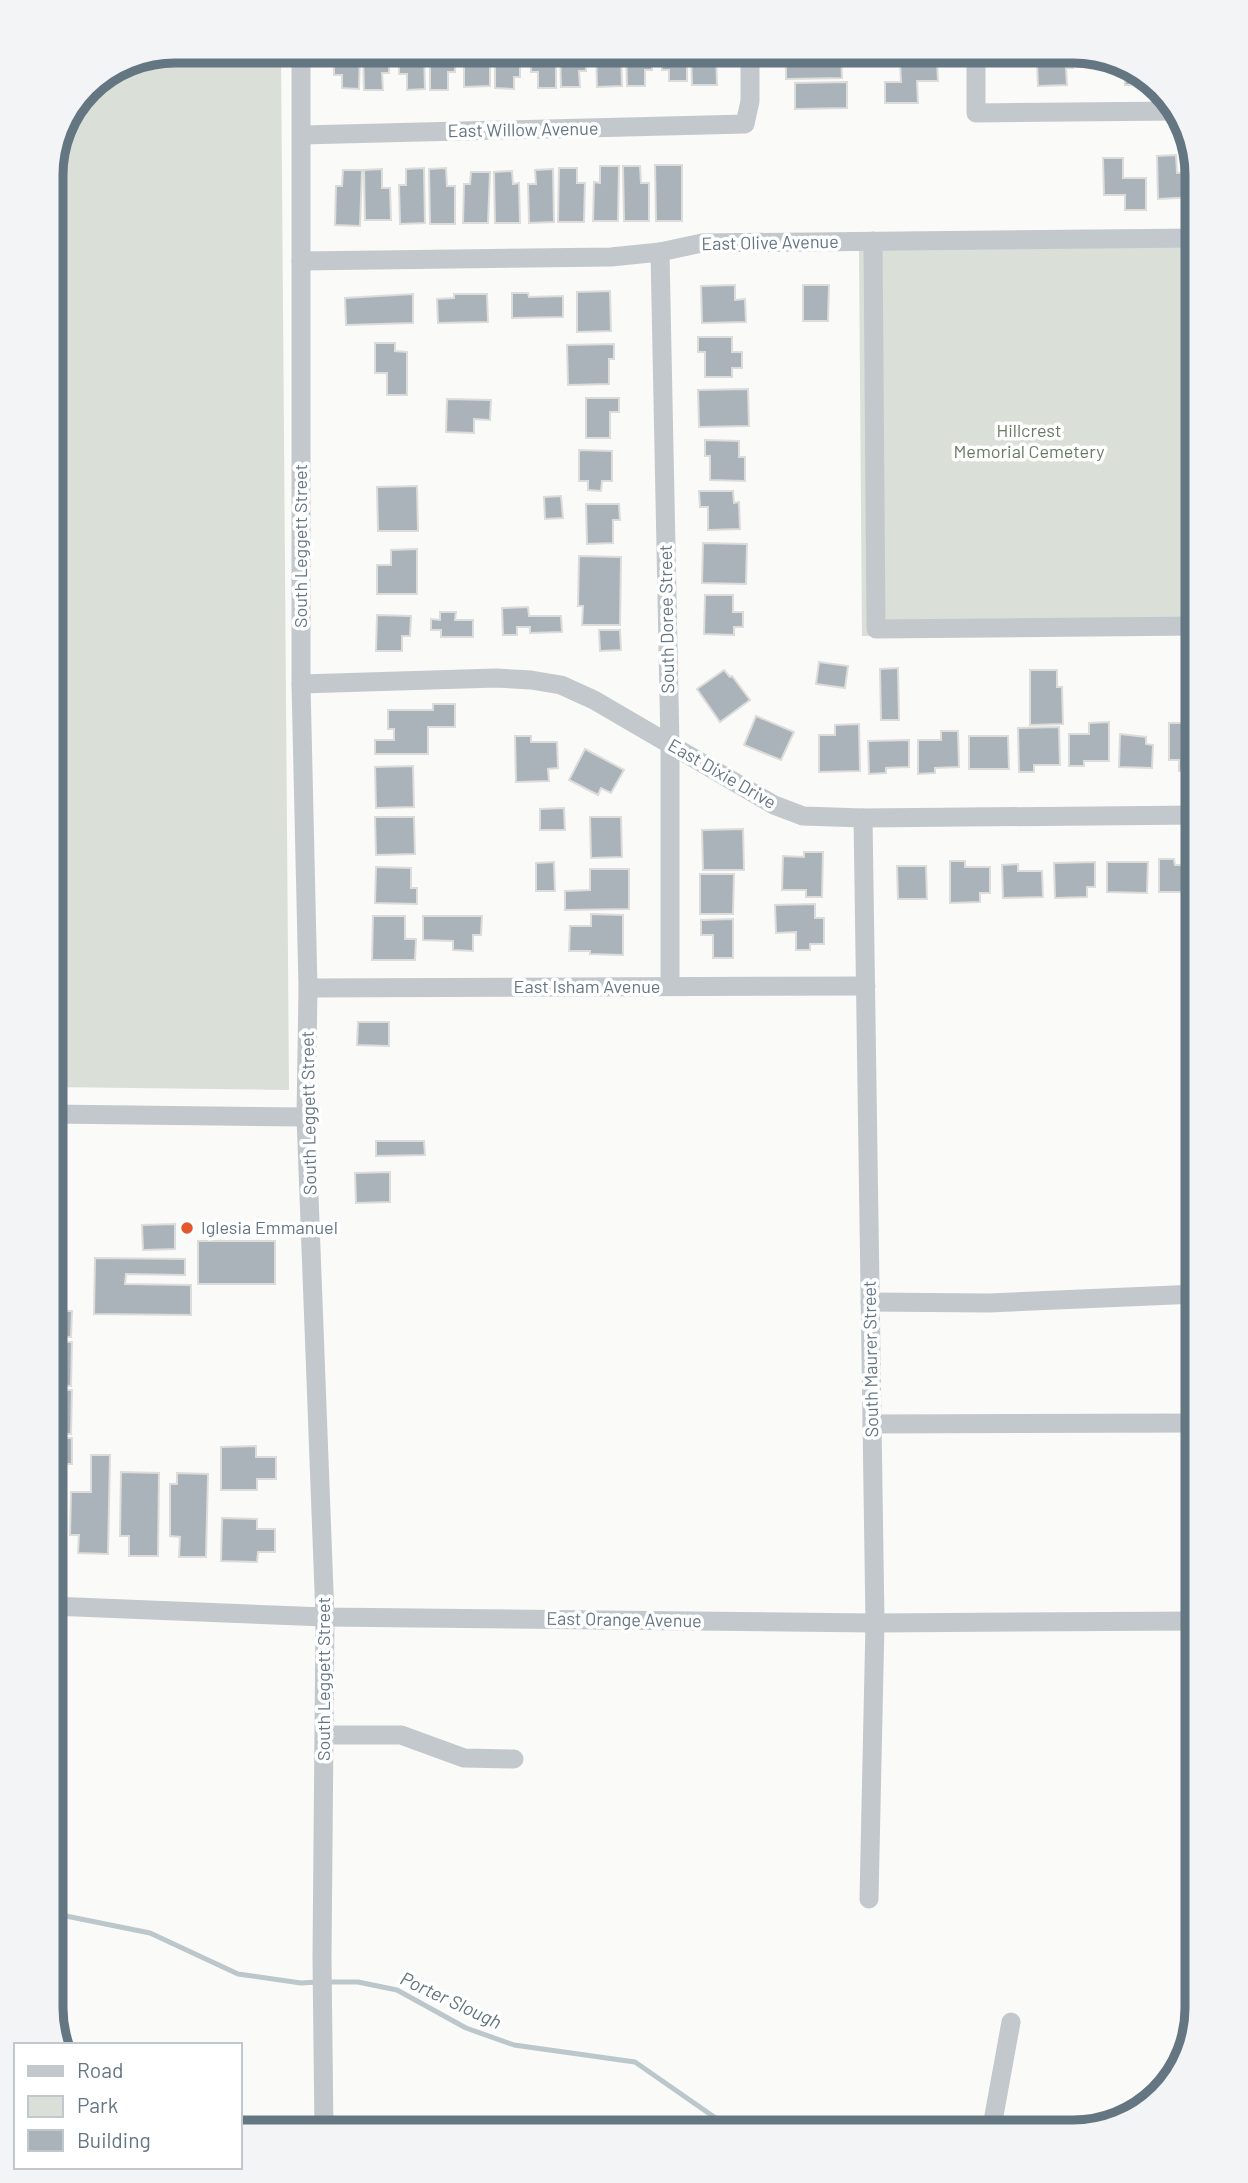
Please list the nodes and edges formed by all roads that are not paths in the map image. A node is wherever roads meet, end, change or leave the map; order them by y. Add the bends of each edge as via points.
1 (301, 63) edge
2 (750, 63) edge
3 (976, 63) edge
4 (1165, 111) edge
5 (302, 135) junction
6 (1185, 238) edge
7 (873, 241) junction
8 (660, 252) junction
9 (301, 261) junction
10 (1185, 626) edge
11 (301, 684) junction
12 (670, 745) junction
13 (1185, 815) edge
14 (863, 818) junction
15 (670, 986) junction
16 (866, 986) junction
17 (308, 988) junction
18 (63, 1114) edge
19 (306, 1117) junction
20 (1185, 1295) edge
21 (870, 1301) junction
22 (1185, 1423) edge
23 (872, 1424) junction
24 (63, 1607) edge
25 (325, 1618) junction
26 (1185, 1621) edge
27 (875, 1623) junction
28 (325, 1735) junction
29 (514, 1759) dead end
30 (869, 1899) dead end
31 (1011, 2022) dead end
32 (324, 2120) edge
33 (993, 2120) edge

1 - 5 street, South Leggett Street
2 - 5 street, East Willow Avenue via 745,124
3 - 4 street via 976,113
5 - 9 street, South Leggett Street
6 - 7 street, East Olive Avenue
7 - 8 street, East Olive Avenue via 702,243
7 - 10 street via 876,629
8 - 9 street, East Olive Avenue via 611,257
8 - 12 street, South Doree Street
9 - 11 street, South Leggett Street
11 - 12 street, East Dixie Drive via 531,680 561,685
11 - 17 street, South Leggett Street
12 - 14 street, East Dixie Drive via 774,805 803,816
12 - 15 street, South Doree Street
13 - 14 street, East Dixie Drive
14 - 16 street, South Maurer Street
15 - 16 street, East Isham Avenue
15 - 17 street, East Isham Avenue
16 - 21 street, South Maurer Street
17 - 19 street, South Leggett Street
18 - 19 street
19 - 25 street, South Leggett Street
20 - 21 street via 989,1303
21 - 23 street, South Maurer Street
22 - 23 street
23 - 27 street, South Maurer Street
24 - 25 street, East Orange Avenue
25 - 27 street, East Orange Avenue
25 - 28 street, South Leggett Street
26 - 27 street, East Orange Avenue
27 - 30 street, South Maurer Street
28 - 29 street via 401,1735 464,1758
28 - 32 street, South Leggett Street
31 - 33 street

